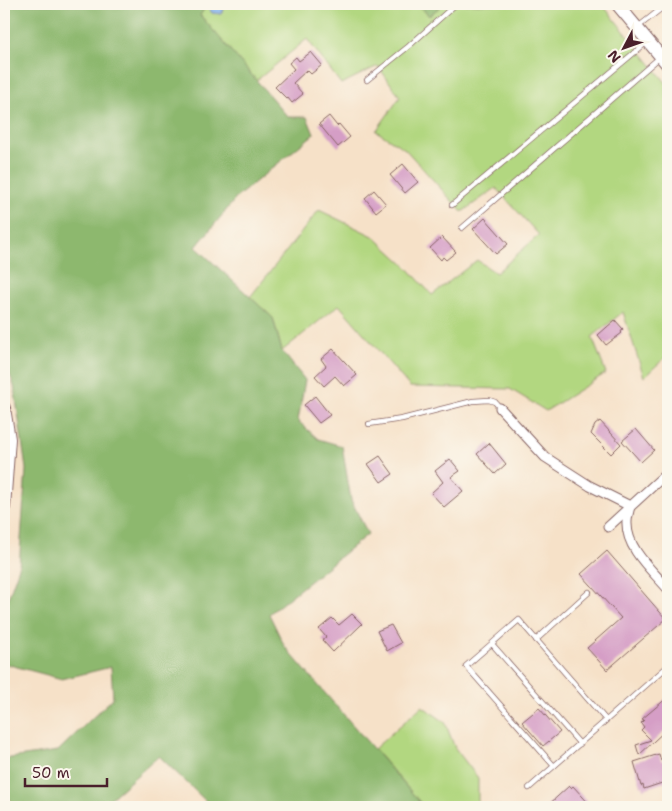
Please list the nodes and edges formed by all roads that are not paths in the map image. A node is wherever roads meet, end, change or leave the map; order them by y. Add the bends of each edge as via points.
1 (456, 4) edge
2 (618, 4) edge
3 (656, 4) edge
4 (667, 4) edge
5 (660, 9) junction
6 (637, 28) junction
7 (648, 41) junction
8 (664, 61) edge
9 (367, 80) dead end
10 (452, 205) dead end
11 (462, 228) dead end
12 (4, 408) edge
13 (500, 408) joint
14 (368, 424) dead end
15 (668, 472) edge
16 (630, 506) junction
17 (4, 507) edge
18 (608, 527) dead end
19 (668, 589) edge
20 (589, 592) dead end
21 (536, 640) junction
22 (492, 644) junction
23 (668, 666) edge
24 (606, 720) junction
25 (580, 744) junction
26 (554, 766) junction
27 (529, 788) dead end

1 - 9 lane
2 - 6 street
3 - 5 lane
4 - 5 lane
5 - 6 lane
6 - 7 street
7 - 8 street
7 - 10 lane
8 - 11 lane
12 - 17 street via 9,439
13 - 14 lane via 489,400 473,401
13 - 16 street via 545,457 590,486
15 - 16 street
16 - 18 street
16 - 19 street via 627,522 633,548
20 - 21 lane
21 - 22 lane via 519,620
21 - 24 lane
22 - 25 lane
22 - 26 lane via 466,666
23 - 24 lane
24 - 25 lane
25 - 26 lane
26 - 27 lane

